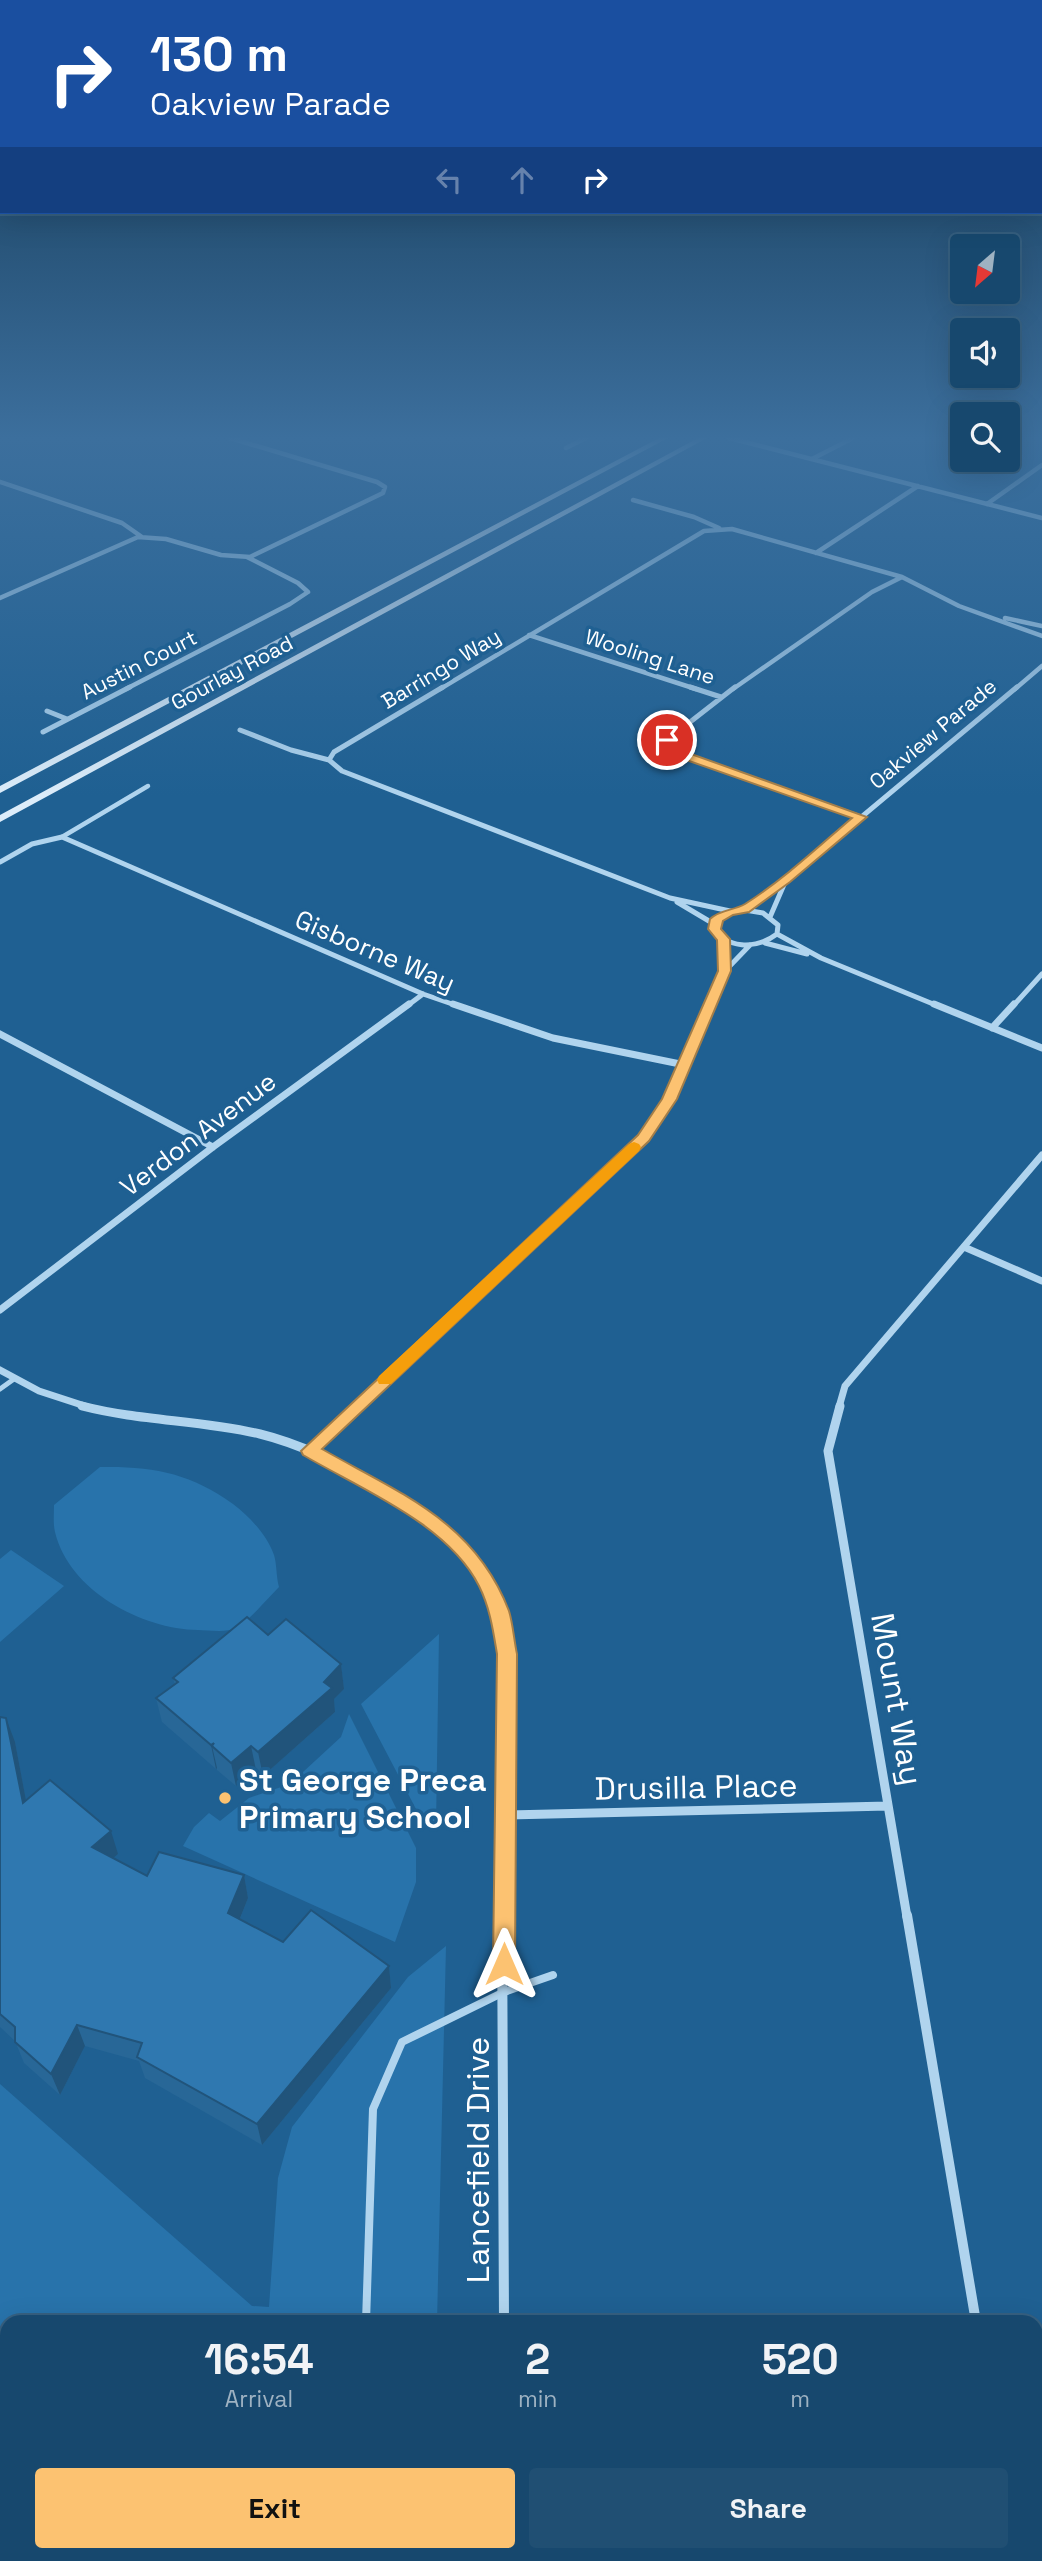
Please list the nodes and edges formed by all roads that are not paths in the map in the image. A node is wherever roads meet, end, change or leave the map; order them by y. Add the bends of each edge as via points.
1 (247, 557) edge
2 (94, 558) edge
3 (439, 558) edge
4 (482, 558) edge
5 (659, 558) edge
6 (835, 558) edge
7 (902, 577) junction
8 (0, 598) edge
9 (981, 613) junction
10 (1042, 626) edge
11 (529, 635) junction
12 (1042, 636) edge
13 (1042, 660) edge
14 (1040, 667) edge
15 (721, 697) junction
16 (47, 711) dead end
17 (67, 719) junction
18 (240, 730) dead end
19 (43, 733) dead end
20 (329, 760) junction
21 (148, 786) dead end
22 (0, 790) edge
23 (861, 817) junction
24 (0, 819) edge
25 (62, 837) junction
26 (0, 862) edge
27 (786, 880) junction
28 (670, 898) junction
29 (745, 910) junction
30 (730, 911) junction
31 (770, 917) junction
32 (714, 924) junction
33 (777, 934) junction
34 (724, 939) junction
35 (765, 943) junction
36 (750, 945) junction
37 (821, 958) junction
38 (725, 971) junction
39 (1042, 974) edge
40 (423, 994) junction
41 (992, 1028) junction
42 (0, 1034) edge
43 (1042, 1048) edge
44 (685, 1065) junction
45 (213, 1147) junction
46 (1042, 1155) edge
47 (964, 1247) junction
48 (1042, 1282) edge
49 (0, 1310) edge
50 (0, 1370) edge
51 (13, 1379) junction
52 (0, 1389) edge
53 (309, 1451) junction
54 (888, 1806) junction
55 (505, 1815) junction
56 (553, 1975) dead end
57 (504, 1992) junction
58 (366, 2315) edge
59 (504, 2315) edge
60 (974, 2315) edge

1 - 17 street, Austin Court via 260,568 303,584 308,592
2 - 8 street
3 - 22 main road, Gourlay Road
4 - 24 main road, Gourlay Road
5 - 11 street, Barringo Way
6 - 7 street
7 - 9 street
7 - 15 street via 876,590
9 - 10 street
9 - 12 street
11 - 15 street, Wooling Lane
11 - 20 street, Barringo Way via 334,752
13 - 14 street, Oakview Parade
14 - 23 street, Oakview Parade
15 - 23 street via 674,732 667,746
16 - 17 street, Austin Court
17 - 19 street, Austin Court
18 - 20 street
20 - 28 street via 342,771
21 - 25 lane
23 - 27 street, Oakview Parade
25 - 26 street via 32,844
25 - 40 street, Gisborne Way
27 - 29 street, Oakview Parade
27 - 31 street, Oakview Parade
28 - 30 street
28 - 32 street
29 - 30 street
29 - 31 street
30 - 32 street
31 - 33 street via 778,925
32 - 34 street
33 - 35 street
33 - 37 street
34 - 36 street
34 - 38 street
35 - 36 street
35 - 37 street
36 - 38 street
37 - 41 street
38 - 44 street
39 - 41 street
40 - 44 street, Gisborne Way via 553,1038
40 - 45 street, Verdon Avenue
41 - 43 street
42 - 45 street
44 - 53 street via 643,1138
45 - 49 street, Verdon Avenue
46 - 47 street, Mount Way
47 - 48 street
47 - 54 street, Mount Way via 845,1386 828,1451
50 - 51 street, Lancefield Drive
51 - 52 lane
51 - 53 street, Lancefield Drive via 80,1406 251,1431
53 - 55 street, Lancefield Drive via 432,1521 466,1552 486,1581 500,1614 507,1654
54 - 55 street, Drusilla Place
54 - 60 street, Mount Way
55 - 57 street, Lancefield Drive
56 - 57 lane
57 - 58 lane via 402,2042 373,2109
57 - 59 street, Lancefield Drive

